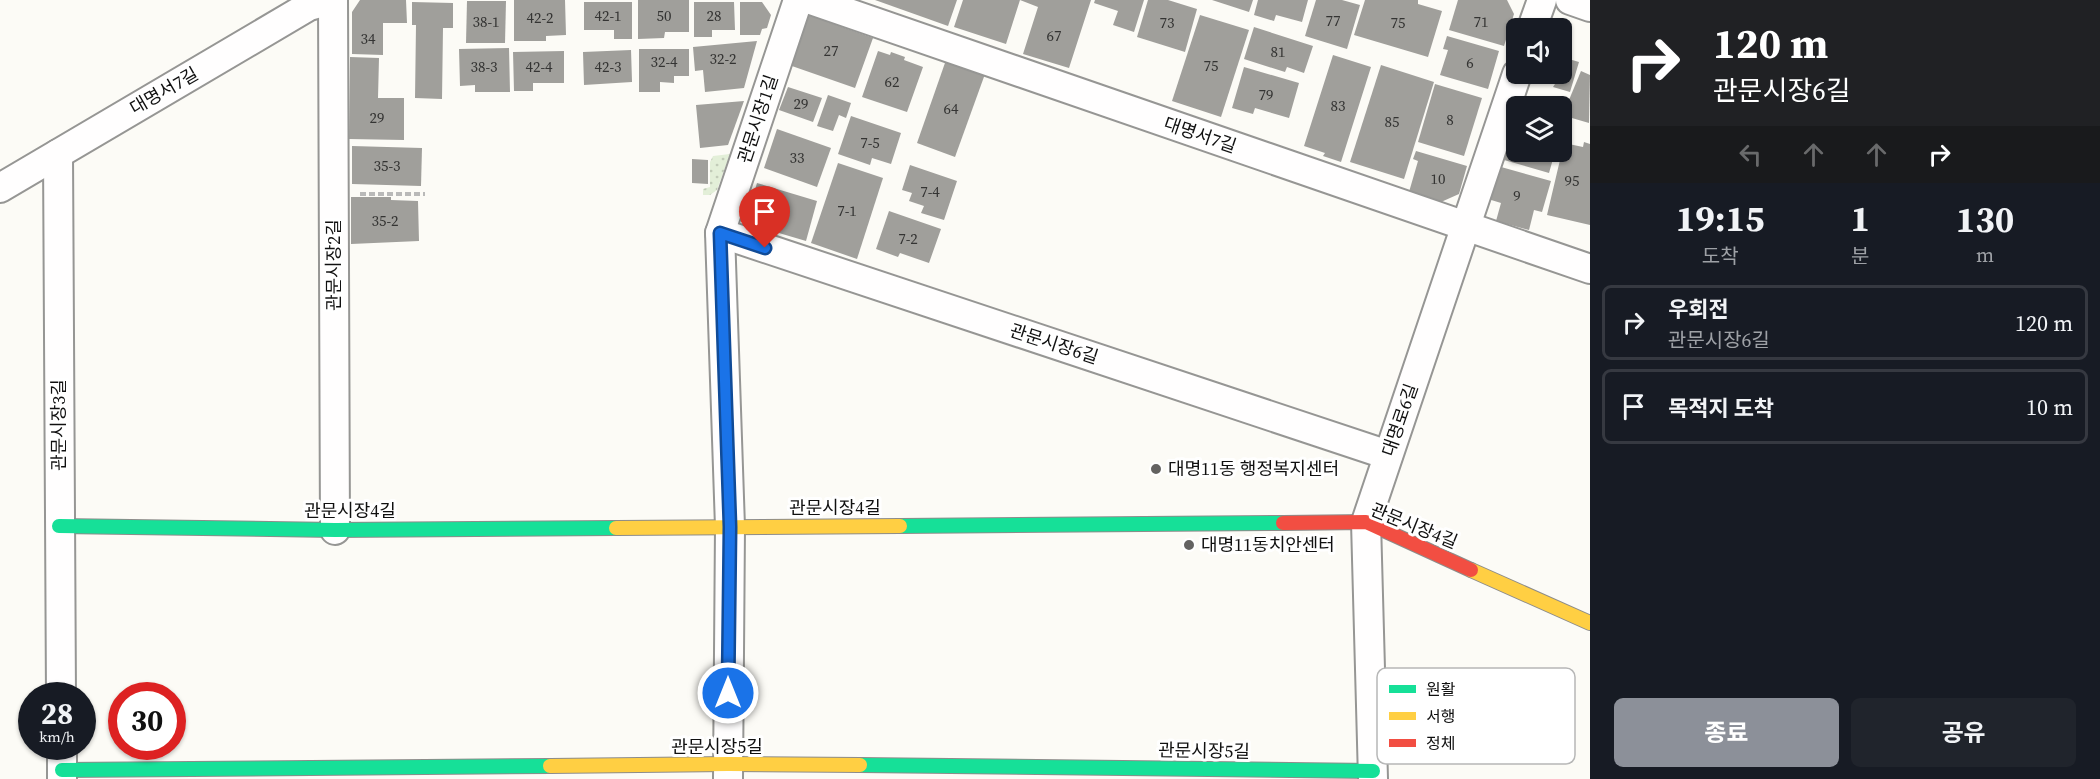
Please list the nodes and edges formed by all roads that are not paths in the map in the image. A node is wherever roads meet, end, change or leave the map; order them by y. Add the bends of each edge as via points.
1 (331, 0) edge
2 (798, 0) edge
3 (811, 0) edge
4 (1542, 0) edge
5 (1570, 0) edge
6 (1590, 7) edge
7 (1536, 18) edge
8 (1514, 84) edge
9 (58, 154) junction
10 (0, 188) edge
11 (1465, 226) junction
12 (720, 233) junction
13 (1590, 269) edge
14 (1388, 455) junction
15 (1366, 522) junction
16 (59, 526) junction
17 (730, 527) junction
18 (335, 530) junction
19 (1590, 623) edge
20 (62, 682) edge
21 (62, 765) edge
22 (728, 771) edge
23 (1373, 775) edge

1 - 9 street, 대명서7길 via 309,6
1 - 18 street, 관문시장2길
2 - 12 street, 관문시장1길
3 - 11 street, 대명서7길
4 - 7 street
5 - 6 street
8 - 11 street, 대명로6길
9 - 10 street, 대명서7길
9 - 16 street, 관문시장3길
11 - 13 street, 대명서7길
11 - 14 street, 대명로6길
12 - 14 street, 관문시장6길
12 - 17 street, 관문시장1길
14 - 15 street, 대명로6길
15 - 17 street, 관문시장4길
15 - 19 street, 관문시장4길
15 - 23 street, 대명로6길
16 - 18 street, 관문시장4길
16 - 20 street, 관문시장3길
17 - 18 street, 관문시장4길
17 - 22 street, 관문시장1길
21 - 22 street, 관문시장5길
22 - 23 street, 관문시장5길

